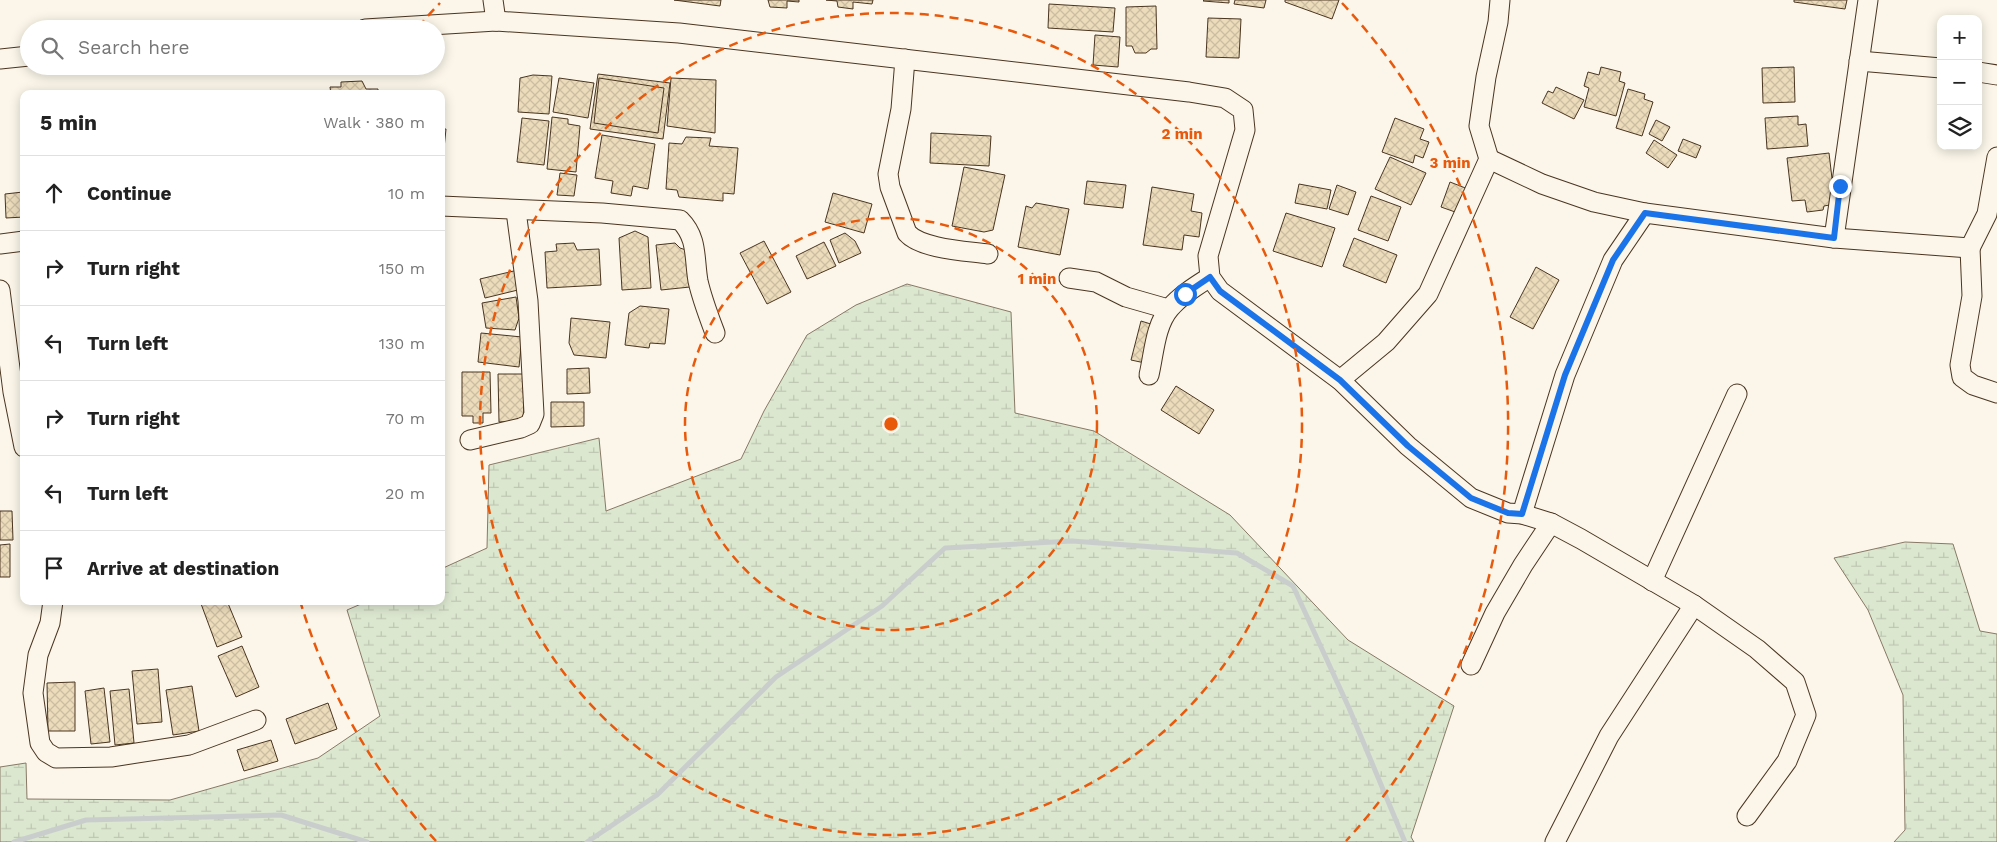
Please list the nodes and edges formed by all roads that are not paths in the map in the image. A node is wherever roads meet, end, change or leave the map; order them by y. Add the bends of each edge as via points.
1 (493, 0) edge
2 (1500, 0) edge
3 (1868, 0) edge
4 (496, 21) junction
5 (445, 24) edge
6 (20, 57) edge
7 (0, 59) edge
8 (905, 59) junction
9 (1859, 60) junction
10 (1937, 68) edge
11 (1982, 73) edge
12 (1997, 75) edge
13 (1489, 158) junction
14 (1997, 158) edge
15 (445, 206) edge
16 (516, 211) junction
17 (1645, 213) junction
18 (1834, 238) junction
19 (20, 242) edge
20 (0, 244) edge
21 (1970, 248) junction
22 (988, 254) dead end
23 (1210, 277) junction
24 (1068, 278) dead end
25 (0, 290) edge
26 (1168, 309) junction
27 (715, 334) dead end
28 (1149, 375) dead end
29 (1340, 380) junction
30 (1997, 393) edge
31 (1737, 394) dead end
32 (20, 427) edge
33 (470, 440) dead end
34 (1522, 514) junction
35 (1551, 523) junction
36 (1652, 581) junction
37 (52, 605) edge
38 (1694, 605) junction
39 (1472, 665) dead end
40 (256, 720) dead end
41 (1747, 816) dead end
42 (1555, 842) edge

1 - 4 street
2 - 13 street via 1479,126
3 - 9 street
4 - 5 street
4 - 8 street via 679,33
6 - 7 street
8 - 22 street via 901,109 888,174 907,233 923,244
8 - 23 street via 1189,92 1225,98 1243,110 1245,130 1208,256
9 - 10 street
9 - 18 street
11 - 12 street
13 - 17 street via 1542,184 1594,202
13 - 29 street via 1428,294 1386,342
14 - 21 street via 1987,214
15 - 16 street
16 - 27 street via 602,213 680,220 689,228 694,244 698,282
16 - 33 street via 528,301 534,414 530,424 521,428
17 - 18 street
17 - 34 street via 1613,260 1565,375
18 - 21 street
19 - 20 street
21 - 30 street via 1972,296 1960,364 1962,377 1973,385
23 - 26 street
23 - 29 street via 1220,291
24 - 26 street via 1096,282 1126,297
25 - 32 street
26 - 28 street via 1160,326
29 - 34 street via 1408,446 1471,498 1508,513
31 - 36 street
34 - 35 street
35 - 36 street
35 - 39 street via 1495,613
36 - 38 street
37 - 40 street via 50,623 38,655 33,693 40,743 56,758 111,757 189,745
38 - 41 street via 1757,649 1795,682 1806,715 1787,761
38 - 42 street via 1609,736

